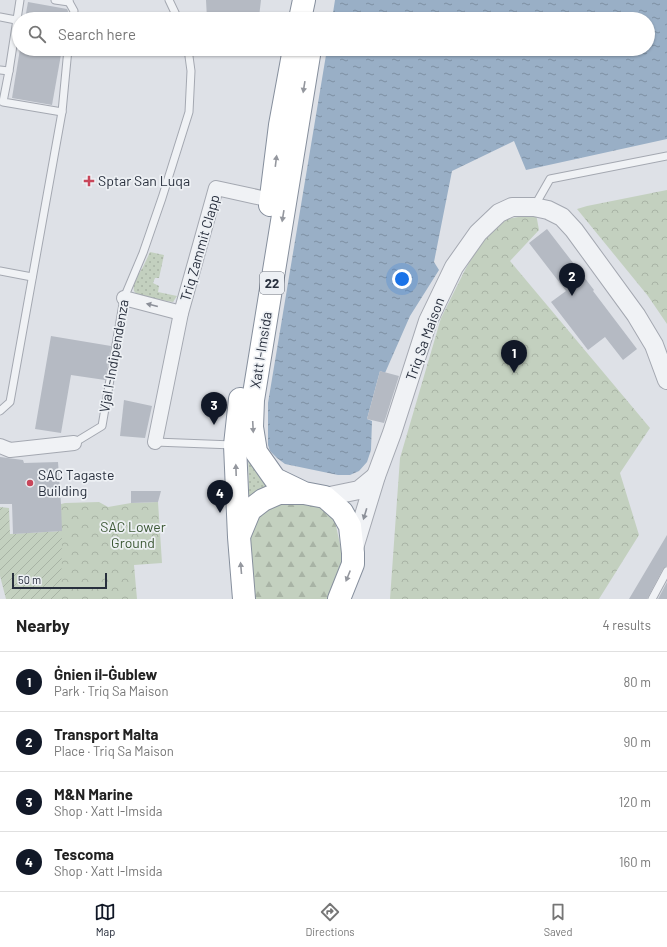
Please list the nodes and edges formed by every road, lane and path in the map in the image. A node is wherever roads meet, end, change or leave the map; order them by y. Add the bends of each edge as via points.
1 (20, 0) edge
2 (55, 0) edge
3 (170, 0) edge
4 (304, 0) edge
5 (318, 0) edge
6 (69, 1) edge
7 (18, 12) edge
8 (74, 12) edge
9 (175, 12) edge
10 (301, 12) edge
11 (316, 12) edge
12 (0, 17) edge
13 (12, 19) edge
14 (12, 49) edge
15 (67, 56) edge
16 (189, 56) edge
17 (293, 56) edge
18 (309, 56) edge
19 (0, 70) edge
20 (9, 71) junction
21 (62, 112) junction
22 (667, 156) edge
23 (271, 200) junction
24 (534, 207) junction
25 (0, 271) edge
26 (32, 277) junction
27 (124, 298) junction
28 (181, 313) junction
29 (667, 380) edge
30 (0, 411) edge
31 (155, 442) joint
32 (74, 443) joint
33 (235, 445) junction
34 (5, 448) edge
35 (376, 476) junction
36 (304, 493) junction
37 (326, 497) junction
38 (239, 537) junction
39 (352, 553) junction
40 (667, 571) edge
41 (244, 599) edge
42 (339, 599) edge
43 (652, 599) edge

1 - 7 lane
2 - 6 lane
3 - 9 lane
4 - 10 highway
5 - 11 highway
6 - 8 lane
12 - 13 lane
14 - 20 lane
15 - 21 lane
16 - 27 lane, Vjal l-Indipendenza via 191,71 189,112 143,253
23 -> 17 highway, Xatt l-Imsida / 22 via 280,125
18 -> 36 highway, Xatt l-Imsida / 22 via 253,400 252,427 256,452 275,479
19 - 20 lane
20 - 21 lane via 3,102
21 - 26 lane
22 - 24 lane via 550,179
23 - 28 street, Triq Zammit Clapp via 216,188
23 - 33 highway, Xatt l-Imsida / 22 via 246,348
24 - 29 street, Triq Sa Maison via 562,217 574,230 636,315 654,345
24 - 35 street, Triq Sa Maison via 512,207 499,213 478,233 454,267 428,321
25 - 26 lane
26 - 30 lane via 10,402
28 -> 27 street, Triq Zammit Clapp
27 - 32 lane, Vjal l-Indipendenza via 102,426
28 - 31 street, Triq Zammit Clapp
31 - 33 lane
32 - 34 street
38 -> 33 highway, Xatt l-Imsida / 22
35 - 37 street via 359,490
35 -> 39 street, Triq Sa Maison
36 - 37 highway, Xatt l-Imsida / 22
36 - 38 highway via 279,493 263,500 250,510
37 - 39 highway via 342,512 350,526
41 -> 38 highway, Xatt l-Imsida / 22
39 -> 42 highway via 353,564
40 - 43 lane

